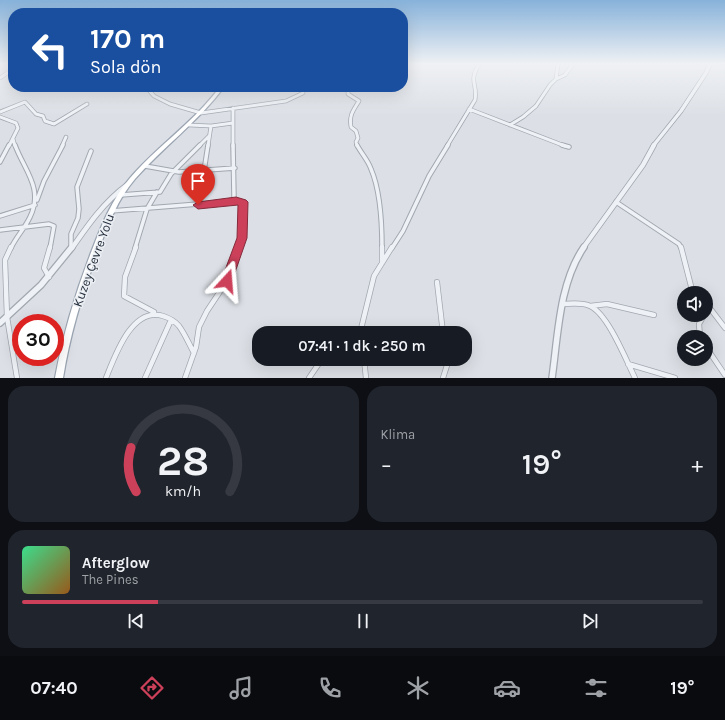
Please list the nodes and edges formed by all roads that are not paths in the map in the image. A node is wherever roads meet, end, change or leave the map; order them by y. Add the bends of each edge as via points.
1 (473, 82) edge
2 (553, 82) edge
3 (700, 82) edge
4 (150, 92) edge
5 (218, 92) edge
6 (348, 92) edge
7 (303, 93) dead end
8 (87, 104) dead end
9 (233, 108) junction
10 (470, 110) junction
11 (0, 112) edge
12 (202, 113) junction
13 (0, 117) edge
14 (233, 123) junction
15 (188, 125) junction
16 (510, 125) junction
17 (211, 126) junction
18 (66, 136) dead end
19 (209, 136) junction
20 (13, 139) junction
21 (569, 147) dead end
22 (91, 151) dead end
23 (0, 162) edge
24 (145, 166) junction
25 (235, 168) junction
26 (204, 171) junction
27 (174, 172) junction
28 (128, 184) junction
29 (157, 192) junction
30 (120, 195) junction
31 (236, 201) junction
32 (616, 202) junction
33 (36, 203) junction
34 (147, 209) junction
35 (110, 211) junction
36 (0, 216) edge
37 (23, 227) junction
38 (0, 230) edge
39 (71, 249) junction
40 (5, 260) junction
41 (0, 262) edge
42 (382, 263) junction
43 (49, 276) junction
44 (437, 282) dead end
45 (692, 286) edge
46 (562, 304) junction
47 (590, 306) junction
48 (154, 312) junction
49 (713, 312) edge
50 (654, 315) dead end
51 (7, 317) junction
52 (171, 320) junction
53 (0, 323) edge
54 (361, 326) edge
55 (442, 326) edge
56 (725, 328) edge
57 (194, 353) junction
58 (713, 357) edge
59 (628, 364) junction
60 (317, 366) edge
61 (365, 366) edge
62 (447, 366) edge
63 (725, 375) edge
64 (17, 378) edge
65 (59, 378) edge
66 (106, 378) edge
67 (145, 378) edge
68 (185, 378) edge
69 (309, 378) edge
70 (366, 378) edge
71 (443, 378) edge
72 (552, 378) edge
73 (635, 378) edge
74 (675, 378) edge

1 - 10 street via 477,93
2 - 16 street via 536,106
3 - 32 street via 654,144 643,165
4 - 12 street via 170,104
5 - 12 main road, Kuzey Çevre Yolu
6 - 42 street via 359,101 350,113 351,127 356,131 356,142 361,154 371,168 380,204
7 - 9 street via 286,100
8 - 11 street via 54,124 45,121 25,102
9 - 12 street
9 - 14 street
10 - 16 street
10 - 42 street via 429,176 403,231
12 - 15 main road, Kuzey Çevre Yolu
13 - 20 street via 18,125
14 - 17 street
14 - 25 street
15 - 17 street
15 - 24 main road, Kuzey Çevre Yolu
16 - 21 street
17 - 19 street
18 - 33 street
19 - 26 street
19 - 27 street
20 - 23 street
20 - 33 street via 35,189
22 - 39 street via 77,187 79,209
24 - 27 street
24 - 28 main road, Kuzey Çevre Yolu
25 - 26 street
25 - 31 street
26 - 27 street
27 - 29 street via 160,192
28 - 30 main road, Kuzey Çevre Yolu
28 - 39 street via 110,199
29 - 30 street
29 - 34 street
30 - 35 main road, Kuzey Çevre Yolu
31 - 34 street
31 - 57 street via 243,202 242,238 227,281 199,327
32 - 45 street via 679,244
32 - 46 street via 578,256
33 - 36 street
33 - 37 street
34 - 35 street
34 - 48 street via 125,277 124,296
35 - 65 main road, Kuzey Çevre Yolu via 76,306
37 - 38 street
37 - 40 street
37 - 43 street via 49,224 54,226 44,268
39 - 43 street
40 - 41 street
40 - 51 street
42 - 54 street via 368,294
43 - 51 street via 33,295
44 - 55 street
46 - 47 street
46 - 72 street
47 - 50 street via 608,304
47 - 59 street via 608,326
48 - 52 street
48 - 66 street via 133,326 118,350
49 - 56 street
51 - 53 street
51 - 64 street
52 - 57 street via 180,326
52 - 67 street
57 - 68 street
58 - 63 street
59 - 73 street
59 - 74 street
60 - 69 street
61 - 70 street
62 - 71 street

